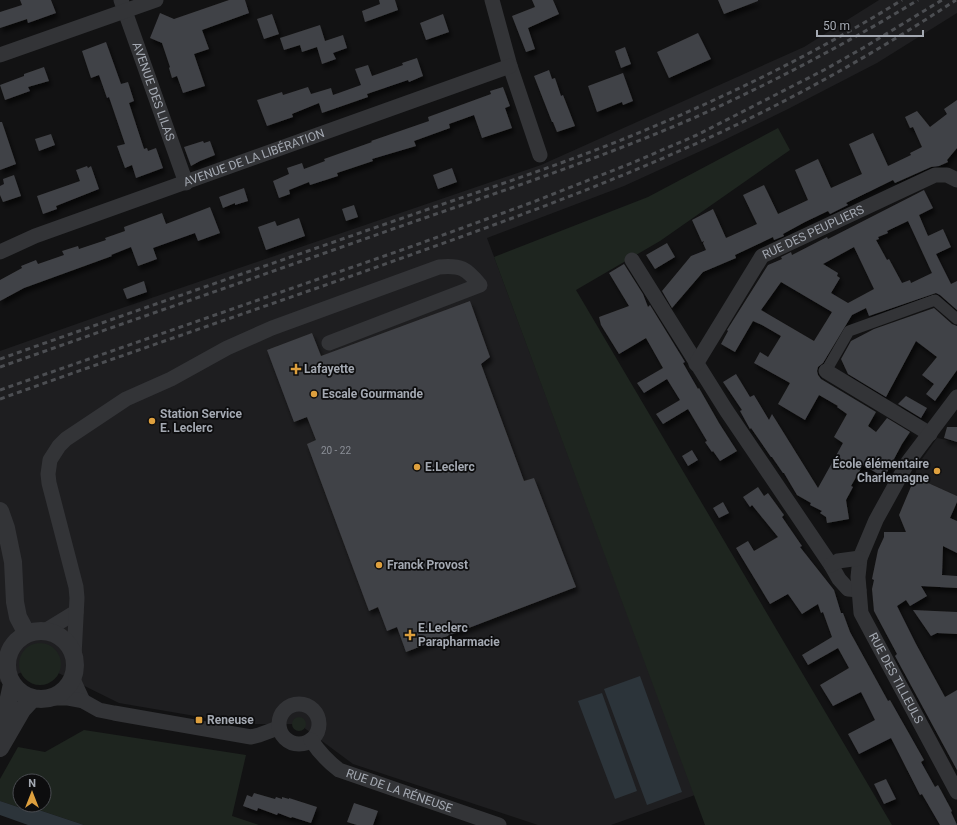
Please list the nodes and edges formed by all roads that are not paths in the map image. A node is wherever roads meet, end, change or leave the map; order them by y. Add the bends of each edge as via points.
1 (156, 0) edge
2 (492, 0) edge
3 (123, 6) edge
4 (0, 55) edge
5 (510, 66) junction
6 (540, 155) dead end
7 (957, 180) edge
8 (186, 183) junction
9 (0, 252) edge
10 (632, 260) dead end
11 (957, 319) edge
12 (329, 343) dead end
13 (696, 364) junction
14 (826, 371) joint
15 (957, 397) edge
16 (930, 434) junction
17 (0, 511) edge
18 (860, 558) junction
19 (831, 565) junction
20 (858, 590) junction
21 (76, 612) junction
22 (45, 631) junction
23 (27, 634) junction
24 (74, 656) junction
25 (72, 677) junction
26 (12, 684) junction
27 (32, 698) junction
28 (51, 698) junction
29 (83, 701) junction
30 (278, 728) junction
31 (0, 740) edge
32 (311, 740) junction
33 (0, 748) edge
34 (957, 792) edge
35 (499, 825) edge

1 - 3 street
2 - 5 street
3 - 4 street
3 - 8 street, AVENUE DES LILAS
5 - 6 street
5 - 8 street, AVENUE DE LA LIBÉRATION
7 - 13 street, RUE DES PEUPLIERS via 947,175 935,175 762,256
8 - 9 street, AVENUE DE LA LIBÉRATION via 35,236
10 - 13 street
11 - 14 street via 935,300 849,331
12 - 21 street via 480,285 470,272 460,267 439,267 292,320 227,348 126,399 66,439 53,454 48,474 76,587
13 - 19 street
14 - 16 street
15 - 16 street, RUE DES TILLEULS
16 - 18 street, RUE DES TILLEULS via 908,462 876,520
17 - 23 street via 13,562 18,617
18 - 19 street via 838,561
18 - 20 street, RUE DES TILLEULS
19 - 20 street via 848,589
20 - 34 street, RUE DES TILLEULS via 861,613
21 - 22 street
21 - 24 street
22 - 23 street
22 - 24 street via 62,639
23 - 26 street via 11,648 8,657 6,668
24 - 25 street via 75,667
25 - 28 street via 60,693
25 - 29 street
26 - 27 street via 22,694
26 - 31 street
27 - 28 street
27 - 33 street
28 - 29 street
29 - 30 street via 99,710 250,736
30 - 32 street via 285,740 291,743 305,744
30 - 32 street via 280,717 287,707 305,705 316,713 318,718 318,730
32 - 35 street, RUE DE LA RÉNEUSE via 338,770

